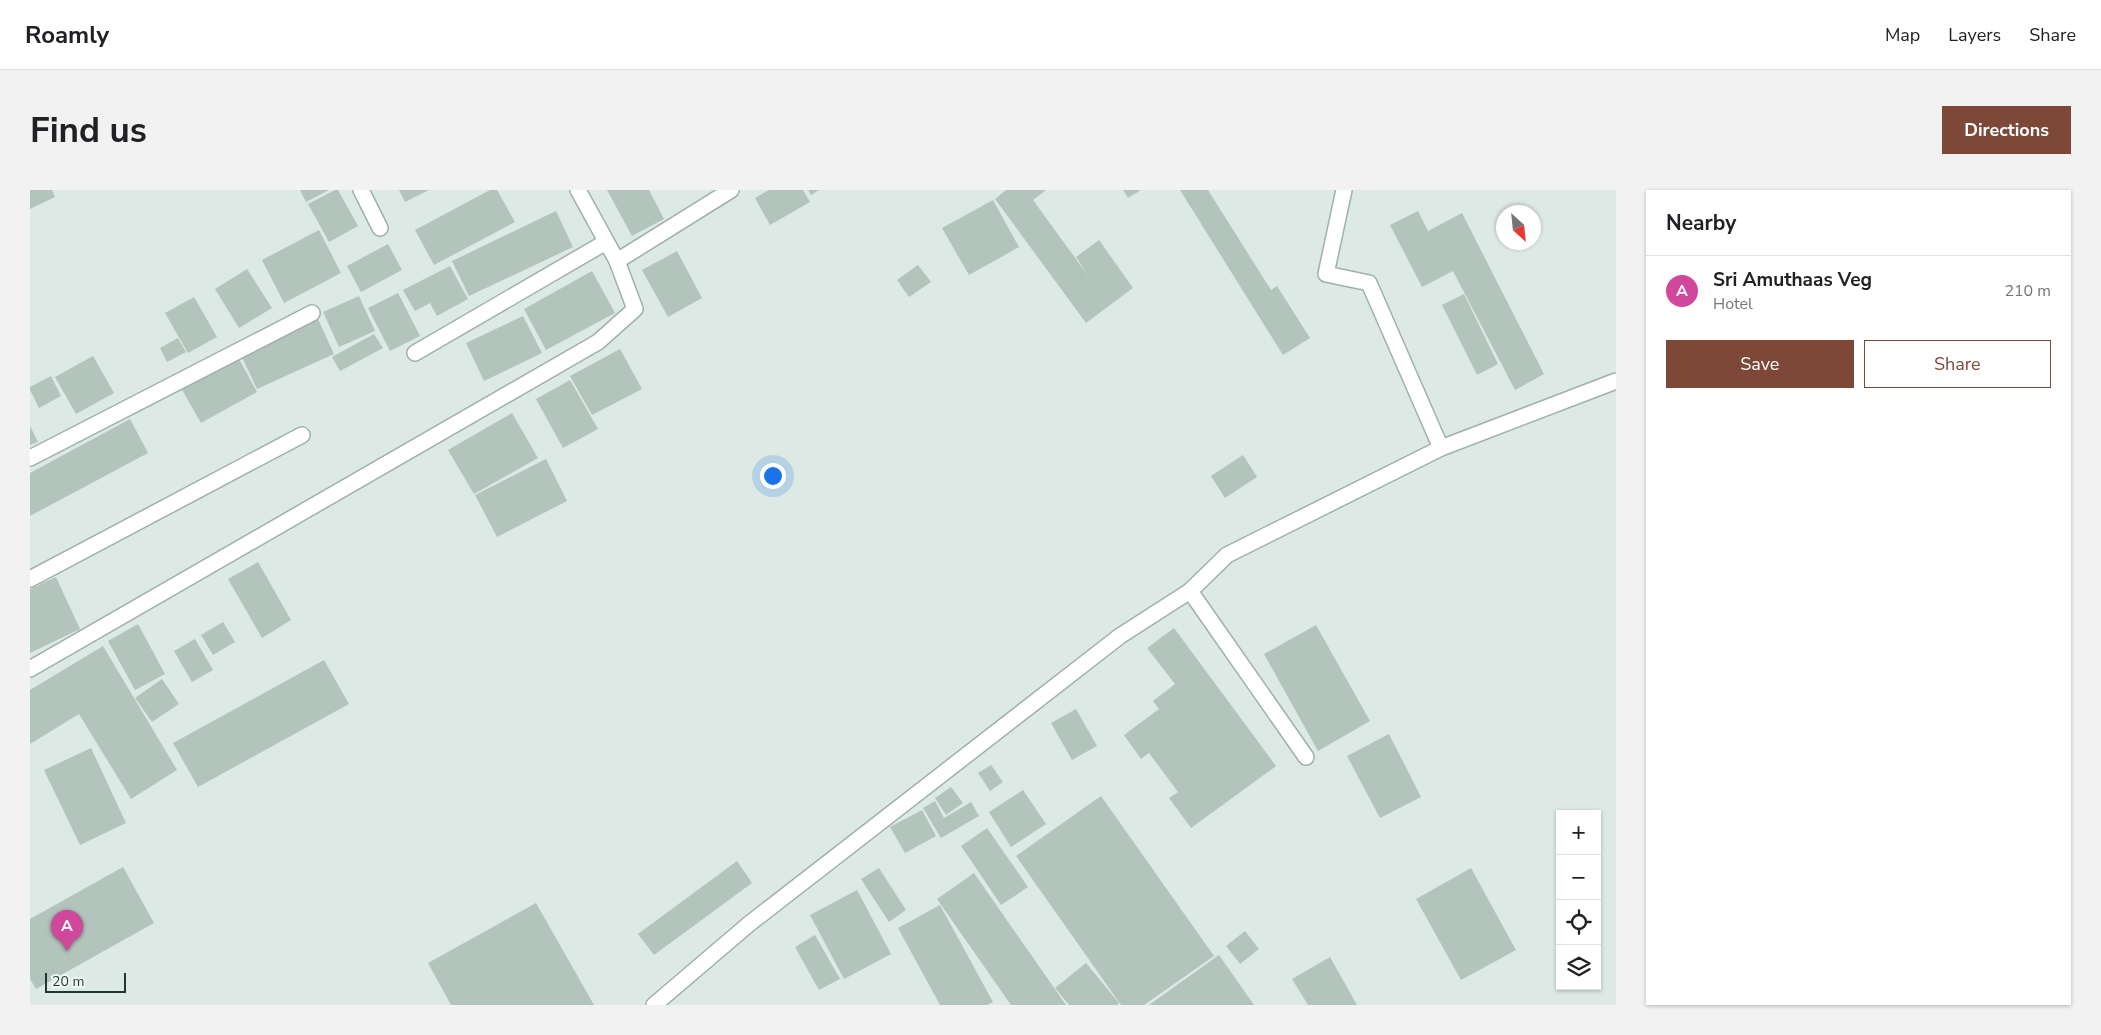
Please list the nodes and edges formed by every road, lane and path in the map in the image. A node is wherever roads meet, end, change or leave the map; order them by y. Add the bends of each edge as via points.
1 (361, 190) edge
2 (578, 190) edge
3 (731, 190) edge
4 (1344, 190) edge
5 (380, 228) dead end
6 (606, 242) junction
7 (617, 261) junction
8 (312, 312) dead end
9 (415, 353) dead end
10 (1616, 381) edge
11 (302, 435) dead end
12 (1441, 448) junction
13 (30, 458) edge
14 (30, 579) edge
15 (1190, 591) junction
16 (30, 670) edge
17 (1306, 757) dead end
18 (671, 999) edge
19 (654, 1005) edge

1 - 5 street
2 - 6 street
3 - 7 street
4 - 12 street via 1326,274 1369,283
6 - 7 street
6 - 9 street
7 - 16 street via 635,309 598,342
8 - 13 street
10 - 12 street
11 - 14 street
12 - 15 street via 1227,555
15 - 17 street
15 - 18 street via 1120,636 749,924
18 - 19 street

